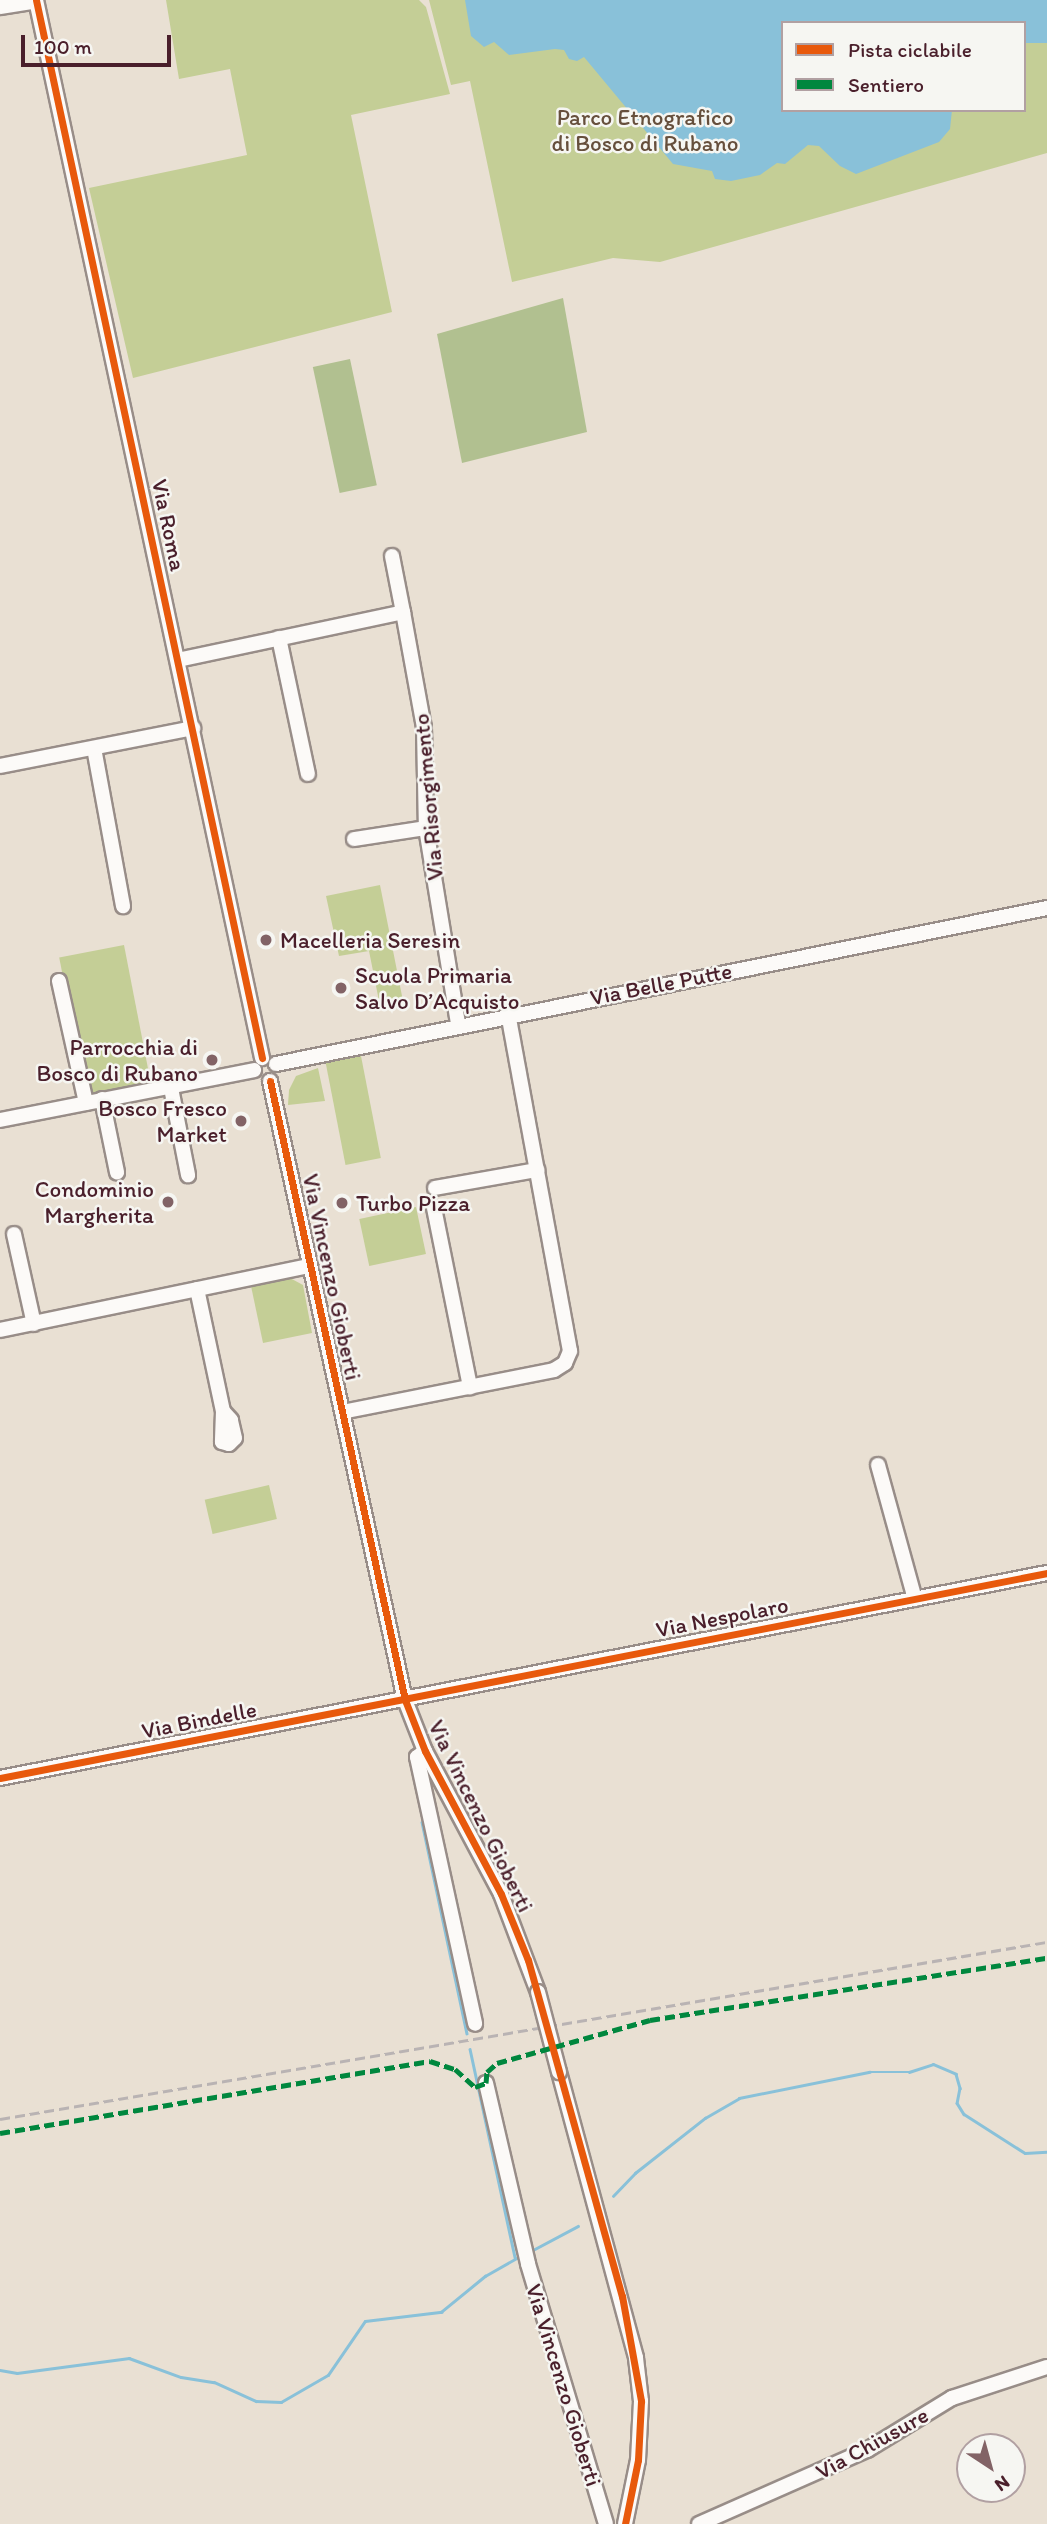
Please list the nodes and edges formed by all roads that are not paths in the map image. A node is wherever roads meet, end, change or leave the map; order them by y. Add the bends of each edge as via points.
1 (36, 0) edge
2 (0, 6) edge
3 (392, 556) dead end
4 (403, 612) junction
5 (279, 638) junction
6 (178, 660) junction
7 (192, 728) junction
8 (94, 748) junction
9 (0, 766) edge
10 (308, 774) dead end
11 (426, 828) junction
12 (354, 839) dead end
13 (123, 906) dead end
14 (1047, 908) edge
15 (59, 981) dead end
16 (508, 1014) junction
17 (458, 1023) junction
18 (264, 1064) junction
19 (171, 1088) junction
20 (102, 1100) junction
21 (86, 1103) junction
22 (0, 1120) edge
23 (537, 1170) junction
24 (117, 1172) dead end
25 (188, 1175) dead end
26 (435, 1188) dead end
27 (434, 1208) dead end
28 (14, 1234) dead end
29 (308, 1266) junction
30 (197, 1289) junction
31 (34, 1324) junction
32 (0, 1330) edge
33 (470, 1387) junction
34 (223, 1411) dead end
35 (342, 1412) junction
36 (878, 1465) dead end
37 (1047, 1573) edge
38 (915, 1599) junction
39 (405, 1700) junction
40 (425, 1751) junction
41 (0, 1778) edge
42 (475, 2024) dead end
43 (486, 2083) dead end
44 (1047, 2367) edge
45 (606, 2524) edge
46 (625, 2524) edge
47 (699, 2524) edge

1 - 2 street, Via Roma
1 - 6 street, Via Roma
3 - 4 street, Via Risorgimento
4 - 5 street
4 - 11 street, Via Risorgimento via 424,728
5 - 6 street
5 - 10 street
6 - 7 street, Via Roma
7 - 8 street
7 - 18 street, Via Roma
8 - 9 street
8 - 13 street
11 - 12 street
11 - 17 street, Via Risorgimento
14 - 16 street, Via Belle Putte
15 - 21 street
16 - 17 street, Via Belle Putte
16 - 23 street
17 - 18 street, Via Belle Putte
18 - 19 street, Via Belle Putte
18 - 29 street, Via Vincenzo Gioberti via 259,1080 270,1081
19 - 20 street, Via Belle Putte
19 - 25 street
20 - 21 street, Via Belle Putte
20 - 24 street
21 - 22 street, Via Belle Putte
23 - 26 street
23 - 33 street via 570,1352 565,1363 554,1370
27 - 33 street
28 - 31 street
29 - 30 street
29 - 35 street, Via Vincenzo Gioberti
30 - 31 street
30 - 34 street
31 - 32 street
33 - 35 street
35 - 39 street, Via Vincenzo Gioberti
36 - 38 street
37 - 38 street, Via Nespolaro
38 - 39 street, Via Nespolaro
39 - 40 street, Via Vincenzo Gioberti
39 - 41 street, Via Bindelle
40 - 42 street, Via Vincenzo Gioberti via 417,1757
40 - 46 street, Via Vincenzo Gioberti, bridge via 501,1894 538,1992 636,2358 641,2401 638,2459
43 - 45 street, Via Vincenzo Gioberti via 528,2264
44 - 47 street, Via Chiusure via 953,2398 867,2450

